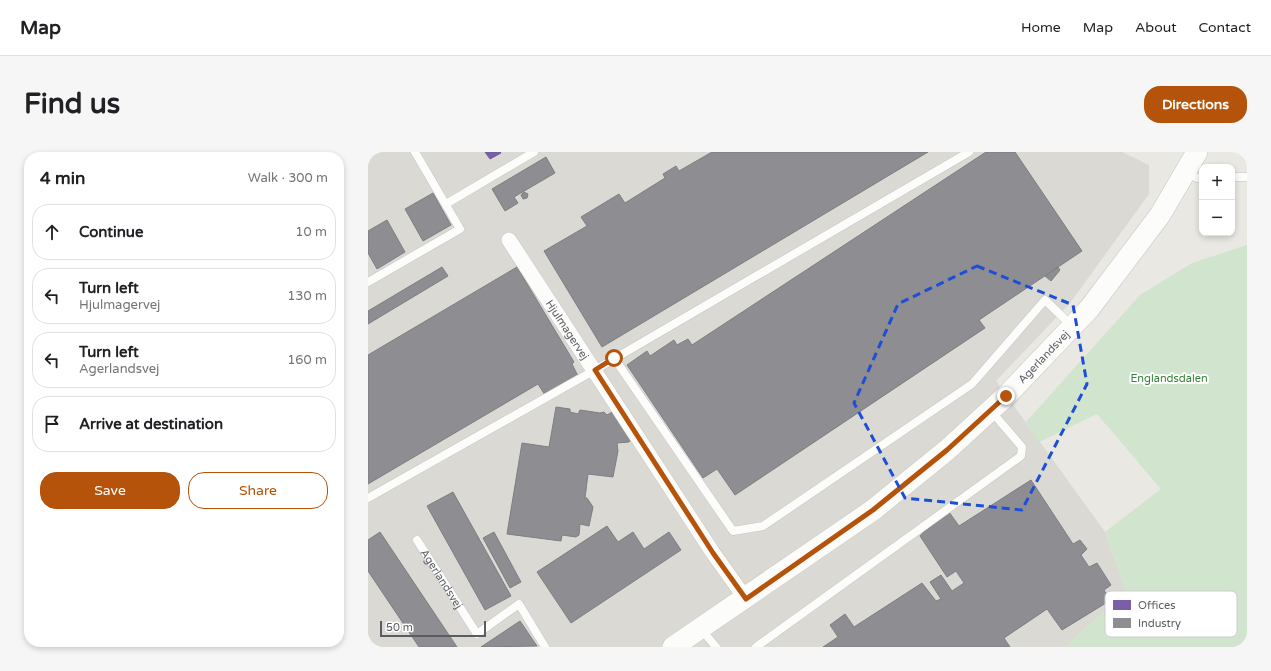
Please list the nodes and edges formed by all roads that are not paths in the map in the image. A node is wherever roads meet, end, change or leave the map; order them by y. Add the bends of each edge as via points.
1 (415, 152) edge
2 (534, 152) edge
3 (969, 152) edge
4 (1197, 152) edge
5 (1194, 175) edge
6 (1235, 177) edge
7 (1247, 177) edge
8 (446, 204) junction
9 (509, 240) dead end
10 (368, 282) edge
11 (1072, 327) junction
12 (614, 358) junction
13 (595, 370) junction
14 (990, 411) junction
15 (368, 498) edge
16 (417, 540) dead end
17 (746, 599) junction
18 (701, 628) junction
19 (545, 647) edge
20 (673, 647) edge
21 (716, 647) edge
22 (756, 647) edge

1 - 8 lane
2 - 8 lane
3 - 12 lane
4 - 5 street, Agerlandsvej
5 - 11 street, Agerlandsvej via 1160,215 1090,309
6 - 7 lane
8 - 10 lane via 460,229
9 - 13 street, Hjulmagervej
11 - 12 lane via 1045,300 972,384 763,526 733,531
11 - 14 street, Agerlandsvej
12 - 13 lane
13 - 15 lane
13 - 17 street, Hjulmagervej via 713,553
14 - 17 street, Agerlandsvej via 873,510
14 - 22 lane via 1022,447 1021,456
16 - 19 lane, Agerlandsvej via 477,634 519,604
17 - 18 street, Agerlandsvej
18 - 20 street, Agerlandsvej
18 - 21 lane

